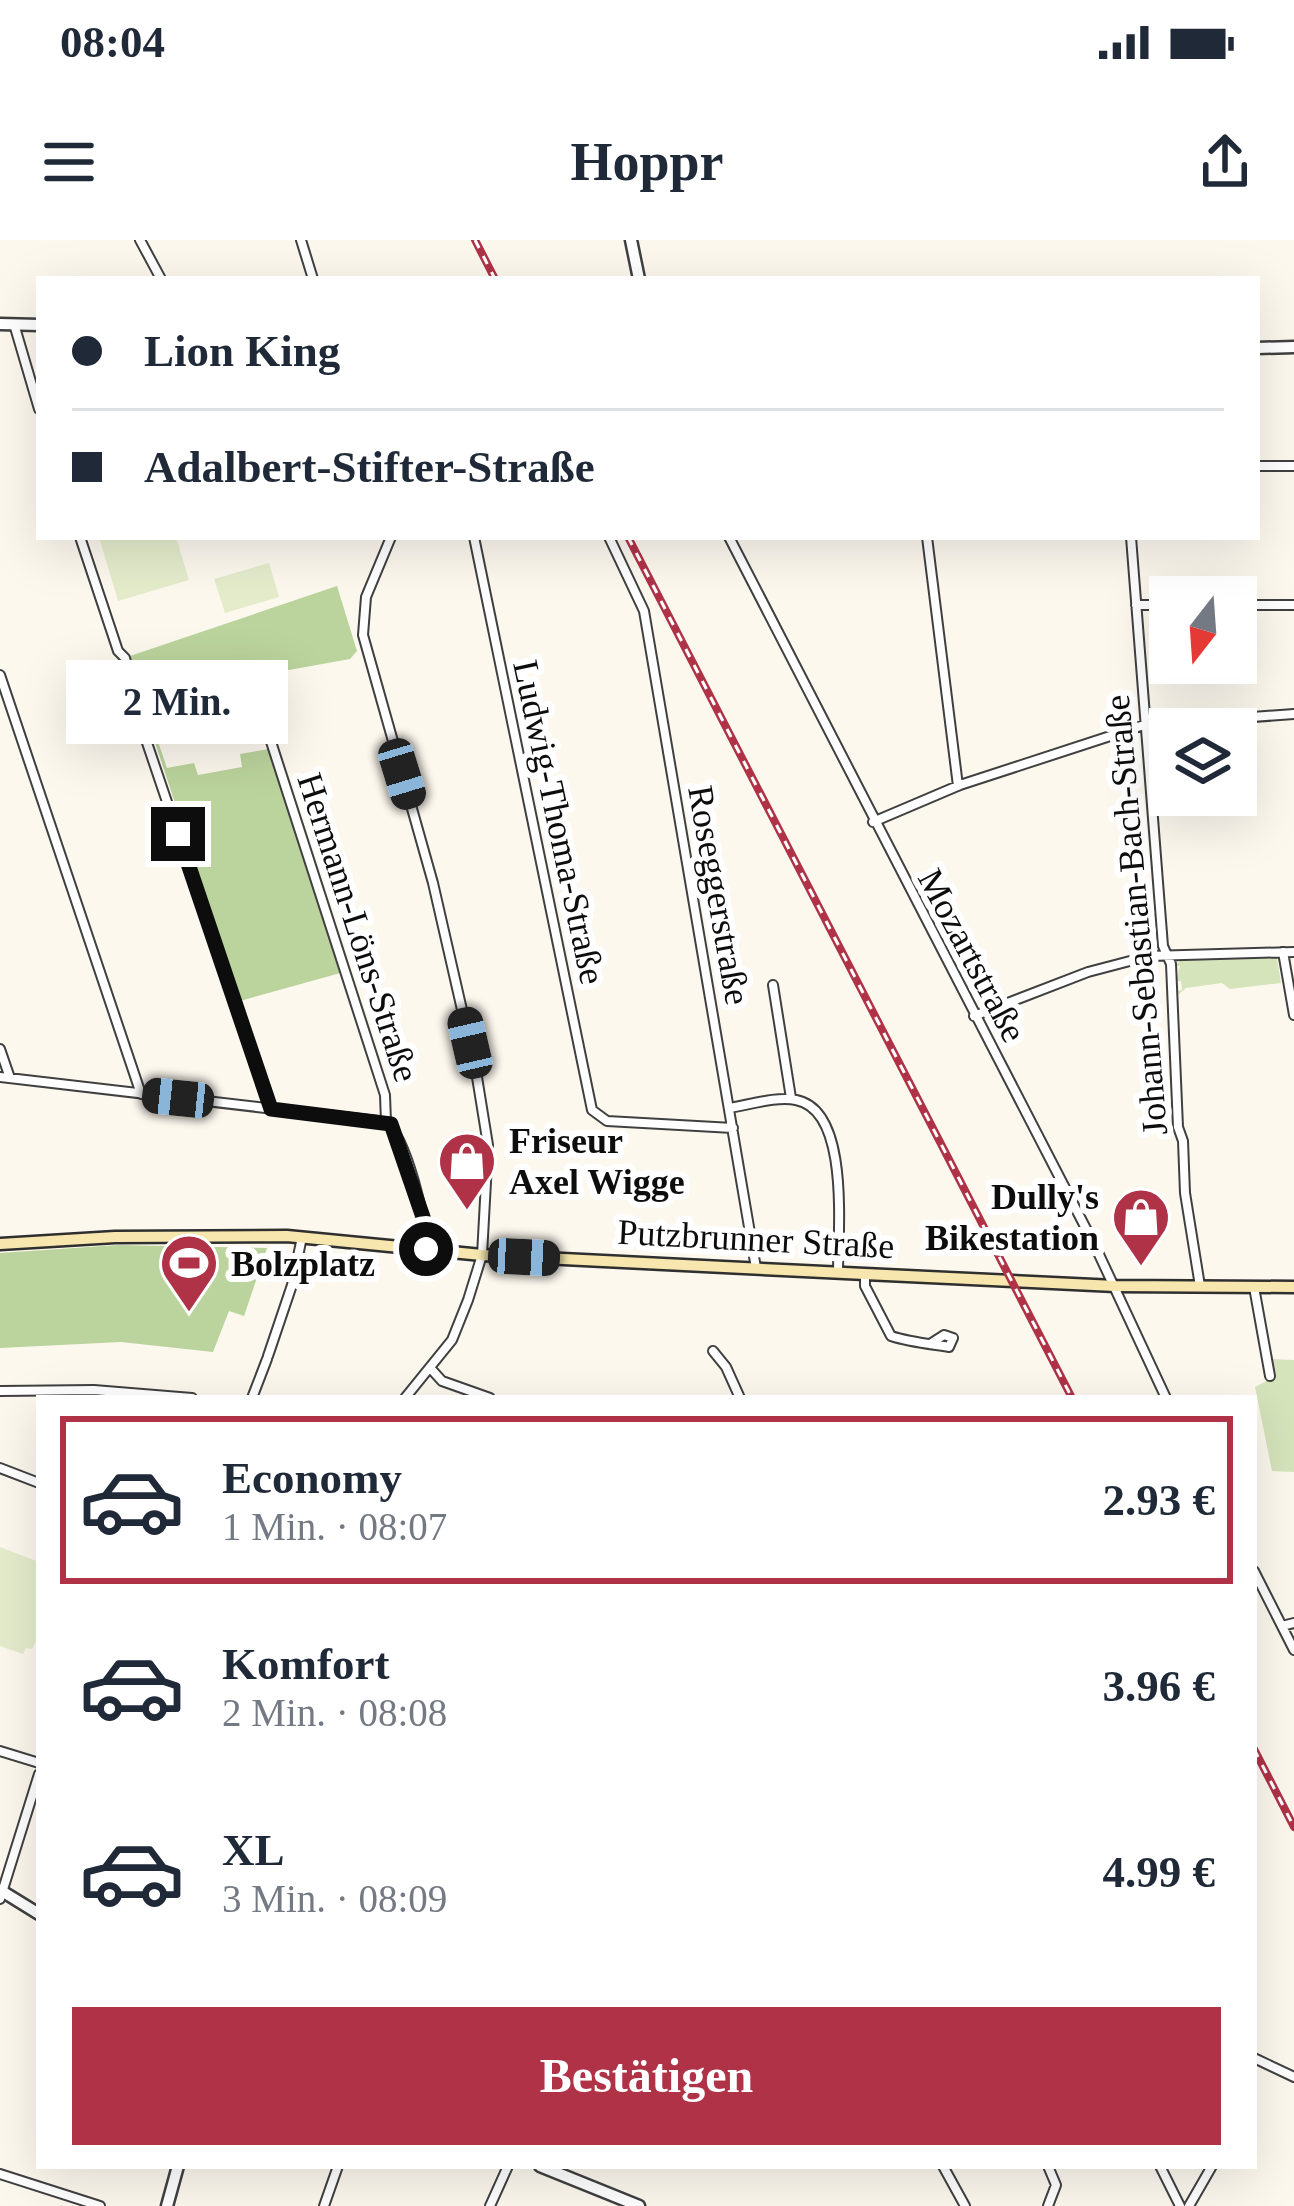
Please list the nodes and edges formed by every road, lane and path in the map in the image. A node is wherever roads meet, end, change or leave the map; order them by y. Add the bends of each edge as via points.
1 (140, 240) edge
2 (301, 240) edge
3 (631, 240) edge
4 (159, 276) edge
5 (312, 276) edge
6 (638, 276) edge
7 (0, 324) edge
8 (14, 324) junction
9 (36, 325) edge
10 (1294, 346) edge
11 (1260, 348) edge
12 (36, 399) edge
13 (1260, 466) edge
14 (1294, 466) edge
15 (81, 540) edge
16 (390, 540) edge
17 (475, 540) edge
18 (610, 540) edge
19 (733, 540) edge
20 (927, 540) edge
21 (1131, 540) edge
22 (1136, 605) junction
23 (1149, 605) edge
24 (1257, 605) edge
25 (1294, 605) edge
26 (0, 675) edge
27 (254, 689) dead end
28 (1294, 714) edge
29 (1144, 725) junction
30 (958, 786) junction
31 (873, 822) junction
32 (1289, 952) edge
33 (1167, 953) junction
34 (773, 986) dead end
35 (1294, 1015) edge
36 (974, 1016) junction
37 (0, 1049) edge
38 (5, 1077) edge
39 (141, 1094) junction
40 (791, 1098) junction
41 (730, 1108) junction
42 (271, 1109) junction
43 (386, 1122) junction
44 (733, 1128) junction
45 (302, 1237) junction
46 (0, 1244) edge
47 (426, 1249) junction
48 (482, 1255) junction
49 (756, 1269) junction
50 (838, 1273) junction
51 (865, 1274) junction
52 (1115, 1286) junction
53 (1200, 1286) junction
54 (1254, 1286) junction
55 (1294, 1287) edge
56 (930, 1344) dead end
57 (713, 1351) dead end
58 (432, 1370) junction
59 (1270, 1376) dead end
60 (0, 1390) edge
61 (155, 1395) edge
62 (253, 1395) edge
63 (408, 1395) edge
64 (482, 1395) edge
65 (739, 1395) edge
66 (1165, 1395) edge
67 (0, 1468) edge
68 (36, 1482) edge
69 (1257, 1576) edge
70 (1294, 1623) edge
71 (1282, 1627) junction
72 (1294, 1650) edge
73 (0, 1751) edge
74 (36, 1762) edge
75 (36, 1783) edge
76 (1, 1894) edge
77 (36, 1912) edge
78 (1258, 2060) edge
79 (1294, 2077) edge
80 (177, 2169) edge
81 (337, 2169) edge
82 (507, 2169) edge
83 (547, 2169) edge
84 (945, 2169) edge
85 (1049, 2169) edge
86 (1162, 2169) edge
87 (1210, 2169) edge
88 (0, 2174) edge
89 (100, 2206) edge
90 (166, 2206) edge
91 (324, 2206) edge
92 (490, 2206) edge
93 (639, 2206) edge
94 (965, 2206) edge
95 (1048, 2206) edge
96 (1180, 2206) edge
97 (1189, 2206) edge

1 - 4 street
2 - 5 street
3 - 6 street
7 - 8 street
8 - 9 street
8 - 12 street
10 - 11 street
13 - 14 street
15 - 42 street
16 - 48 street via 366,598 363,635 433,883 486,1120
17 - 44 street, Ludwig-Thoma-Straße via 590,1103 607,1121
18 - 41 street, Roseggerstraße via 644,611
19 - 31 street, Mozartstraße
20 - 30 street
21 - 22 street, Johann-Sebastian-Bach-Straße
22 - 23 street
22 - 29 street, Johann-Sebastian-Bach-Straße
24 - 25 street
26 - 39 street
27 - 43 street, Hermann-Löns-Straße via 388,1105
28 - 29 street
29 - 30 street
29 - 33 street, Johann-Sebastian-Bach-Straße
30 - 31 street
31 - 36 street, Mozartstraße
32 - 33 street
32 - 35 street
33 - 36 street via 1088,972
33 - 53 street, Johann-Sebastian-Bach-Straße via 1178,1127
34 - 40 street
36 - 52 street, Mozartstraße
37 - 38 street
38 - 39 street
39 - 42 street
40 - 41 street
40 - 50 street via 820,1112 831,1134
41 - 44 street, Roseggerstraße
42 - 43 street
43 - 47 street, Hermann-Löns-Straße via 424,1220
44 - 49 street, Roseggerstraße
45 - 46 main road, Putzbrunner Straße
45 - 47 main road, Putzbrunner Straße
45 - 62 street
47 - 48 main road, Putzbrunner Straße
48 - 49 main road, Putzbrunner Straße
48 - 58 street via 452,1340
49 - 50 main road, Putzbrunner Straße
50 - 51 main road, Putzbrunner Straße
51 - 52 main road, Putzbrunner Straße
51 - 56 street via 891,1336
52 - 53 main road, Putzbrunner Straße
52 - 66 street, Mozartstraße
53 - 54 main road, Putzbrunner Straße
54 - 55 main road, Putzbrunner Straße
54 - 59 street
57 - 65 street
58 - 63 street
58 - 64 street
60 - 61 street
67 - 68 street
69 - 71 street
70 - 71 street
71 - 72 street
73 - 74 street
75 - 76 street
76 - 77 street
78 - 79 street
80 - 90 street
81 - 91 street
82 - 92 street
83 - 93 street
84 - 94 street
85 - 95 street via 1056,2185
86 - 96 street
87 - 97 street
88 - 89 street

